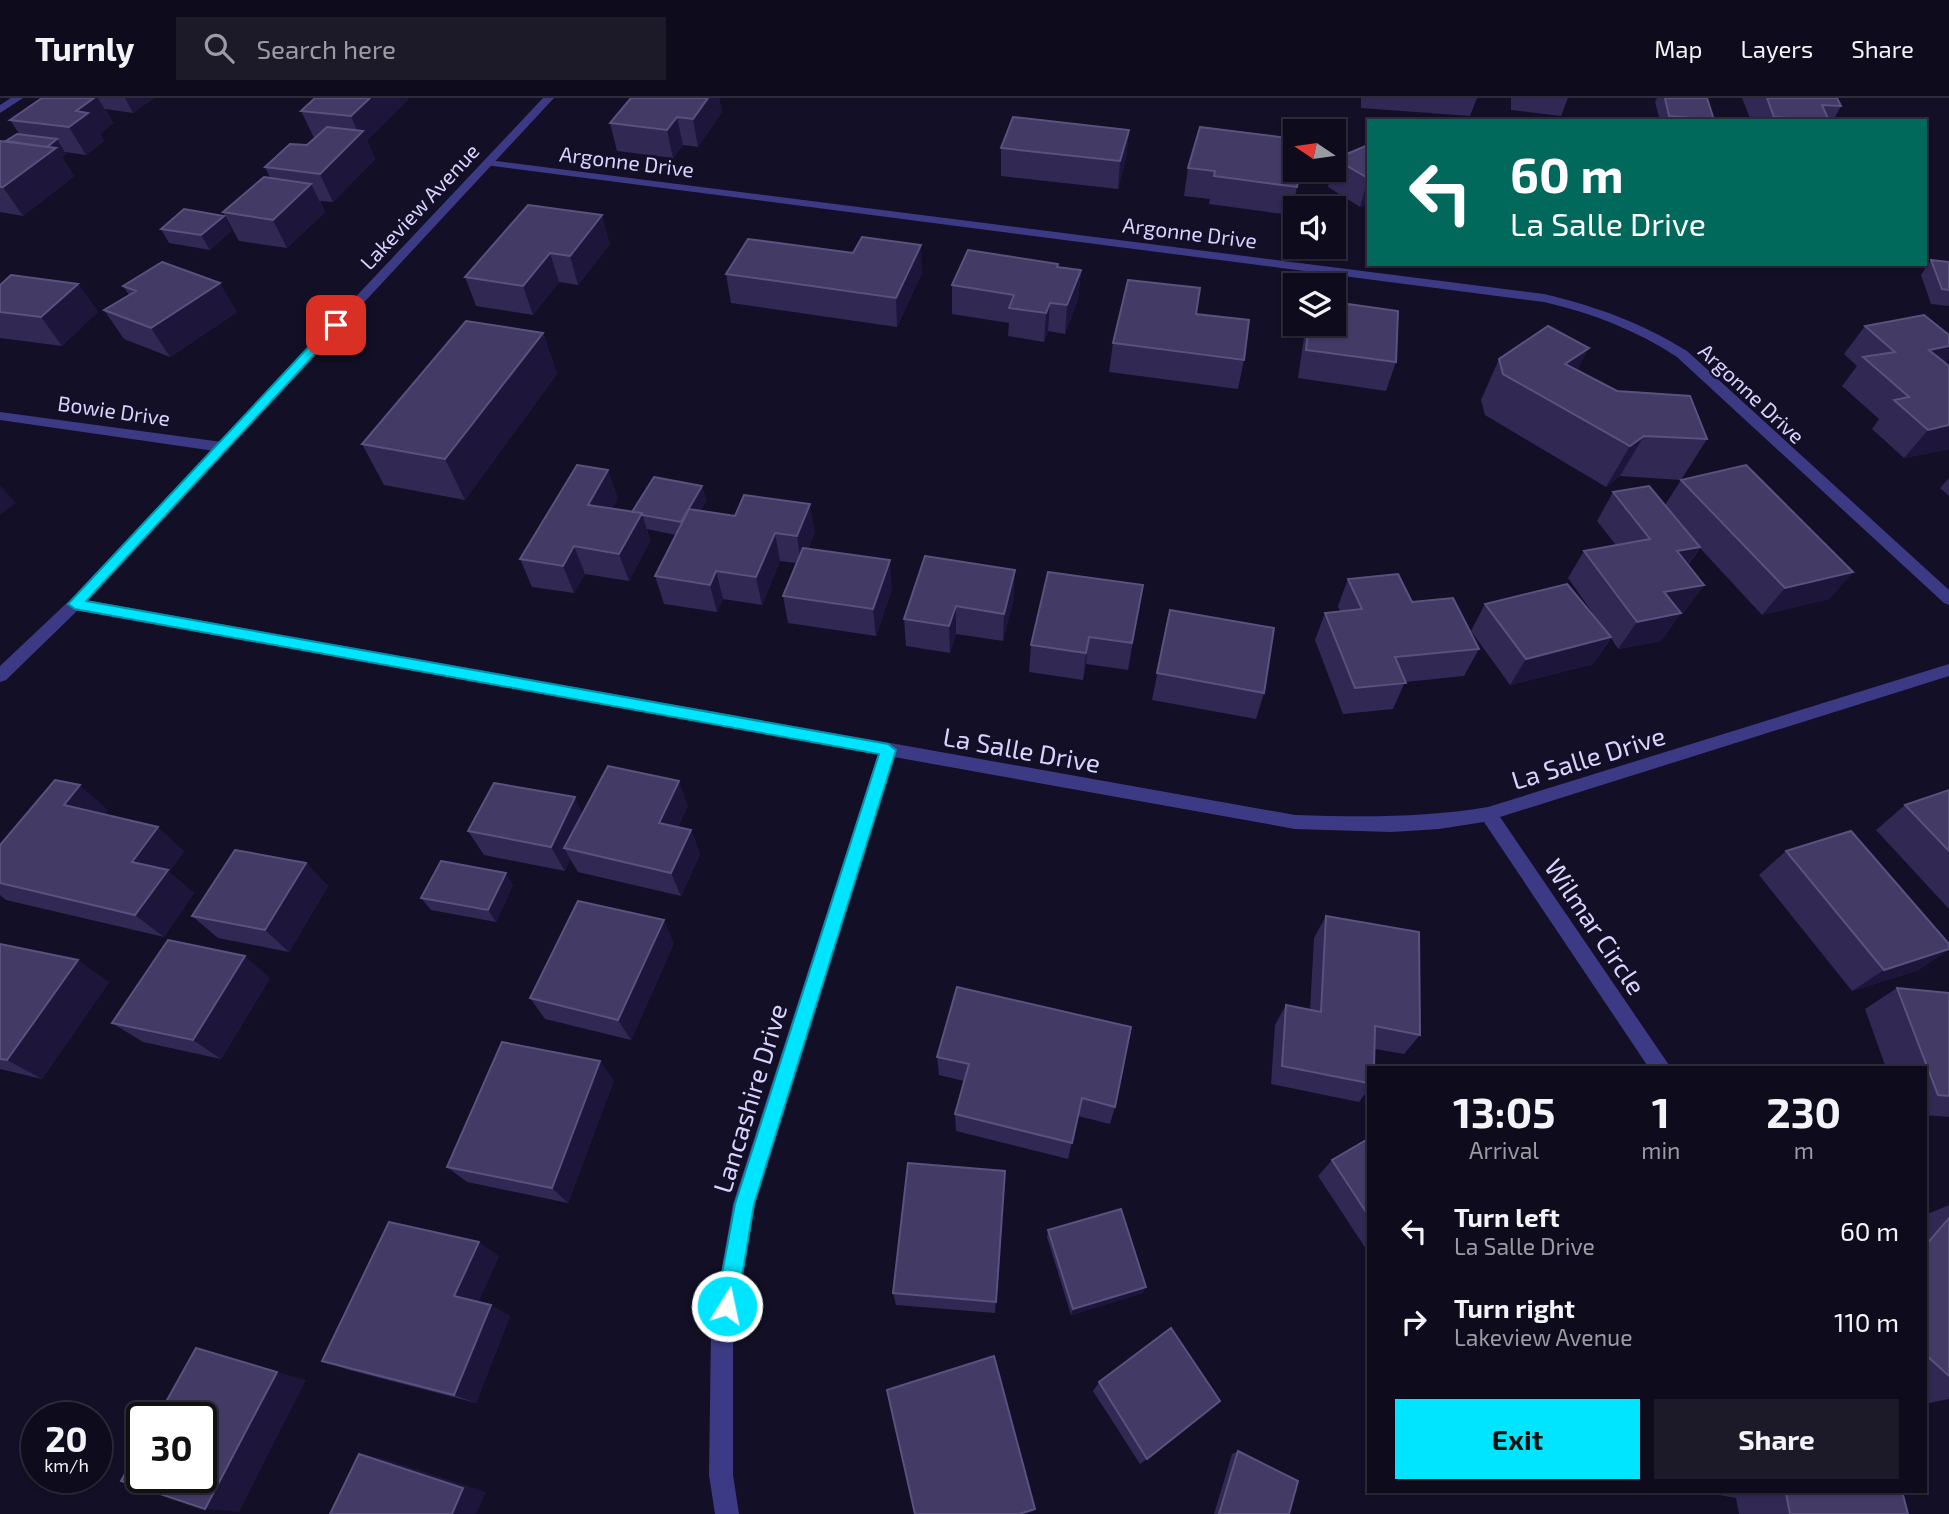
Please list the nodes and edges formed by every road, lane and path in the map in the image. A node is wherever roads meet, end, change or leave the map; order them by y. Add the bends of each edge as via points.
1 (18, 98) edge
2 (549, 98) edge
3 (0, 110) edge
4 (489, 163) junction
5 (0, 416) edge
6 (222, 447) junction
7 (1949, 599) edge
8 (75, 604) junction
9 (1949, 670) edge
10 (0, 676) edge
11 (888, 750) junction
12 (1488, 814) junction
13 (1660, 1066) edge
14 (727, 1514) edge

1 - 3 street
2 - 4 street, Lakeview Avenue
4 - 6 street, Lakeview Avenue
4 - 7 street, Argonne Drive via 1531,297 1619,318 1682,355
5 - 6 street, Bowie Drive
6 - 8 street, Lakeview Avenue
8 - 10 street, Lakeview Avenue
8 - 11 street, La Salle Drive
9 - 12 street, La Salle Drive
11 - 12 street, La Salle Drive via 1295,822 1386,827
11 - 14 street, Lancashire Drive via 744,1204 722,1332 721,1475
12 - 13 street, Wilmar Circle

